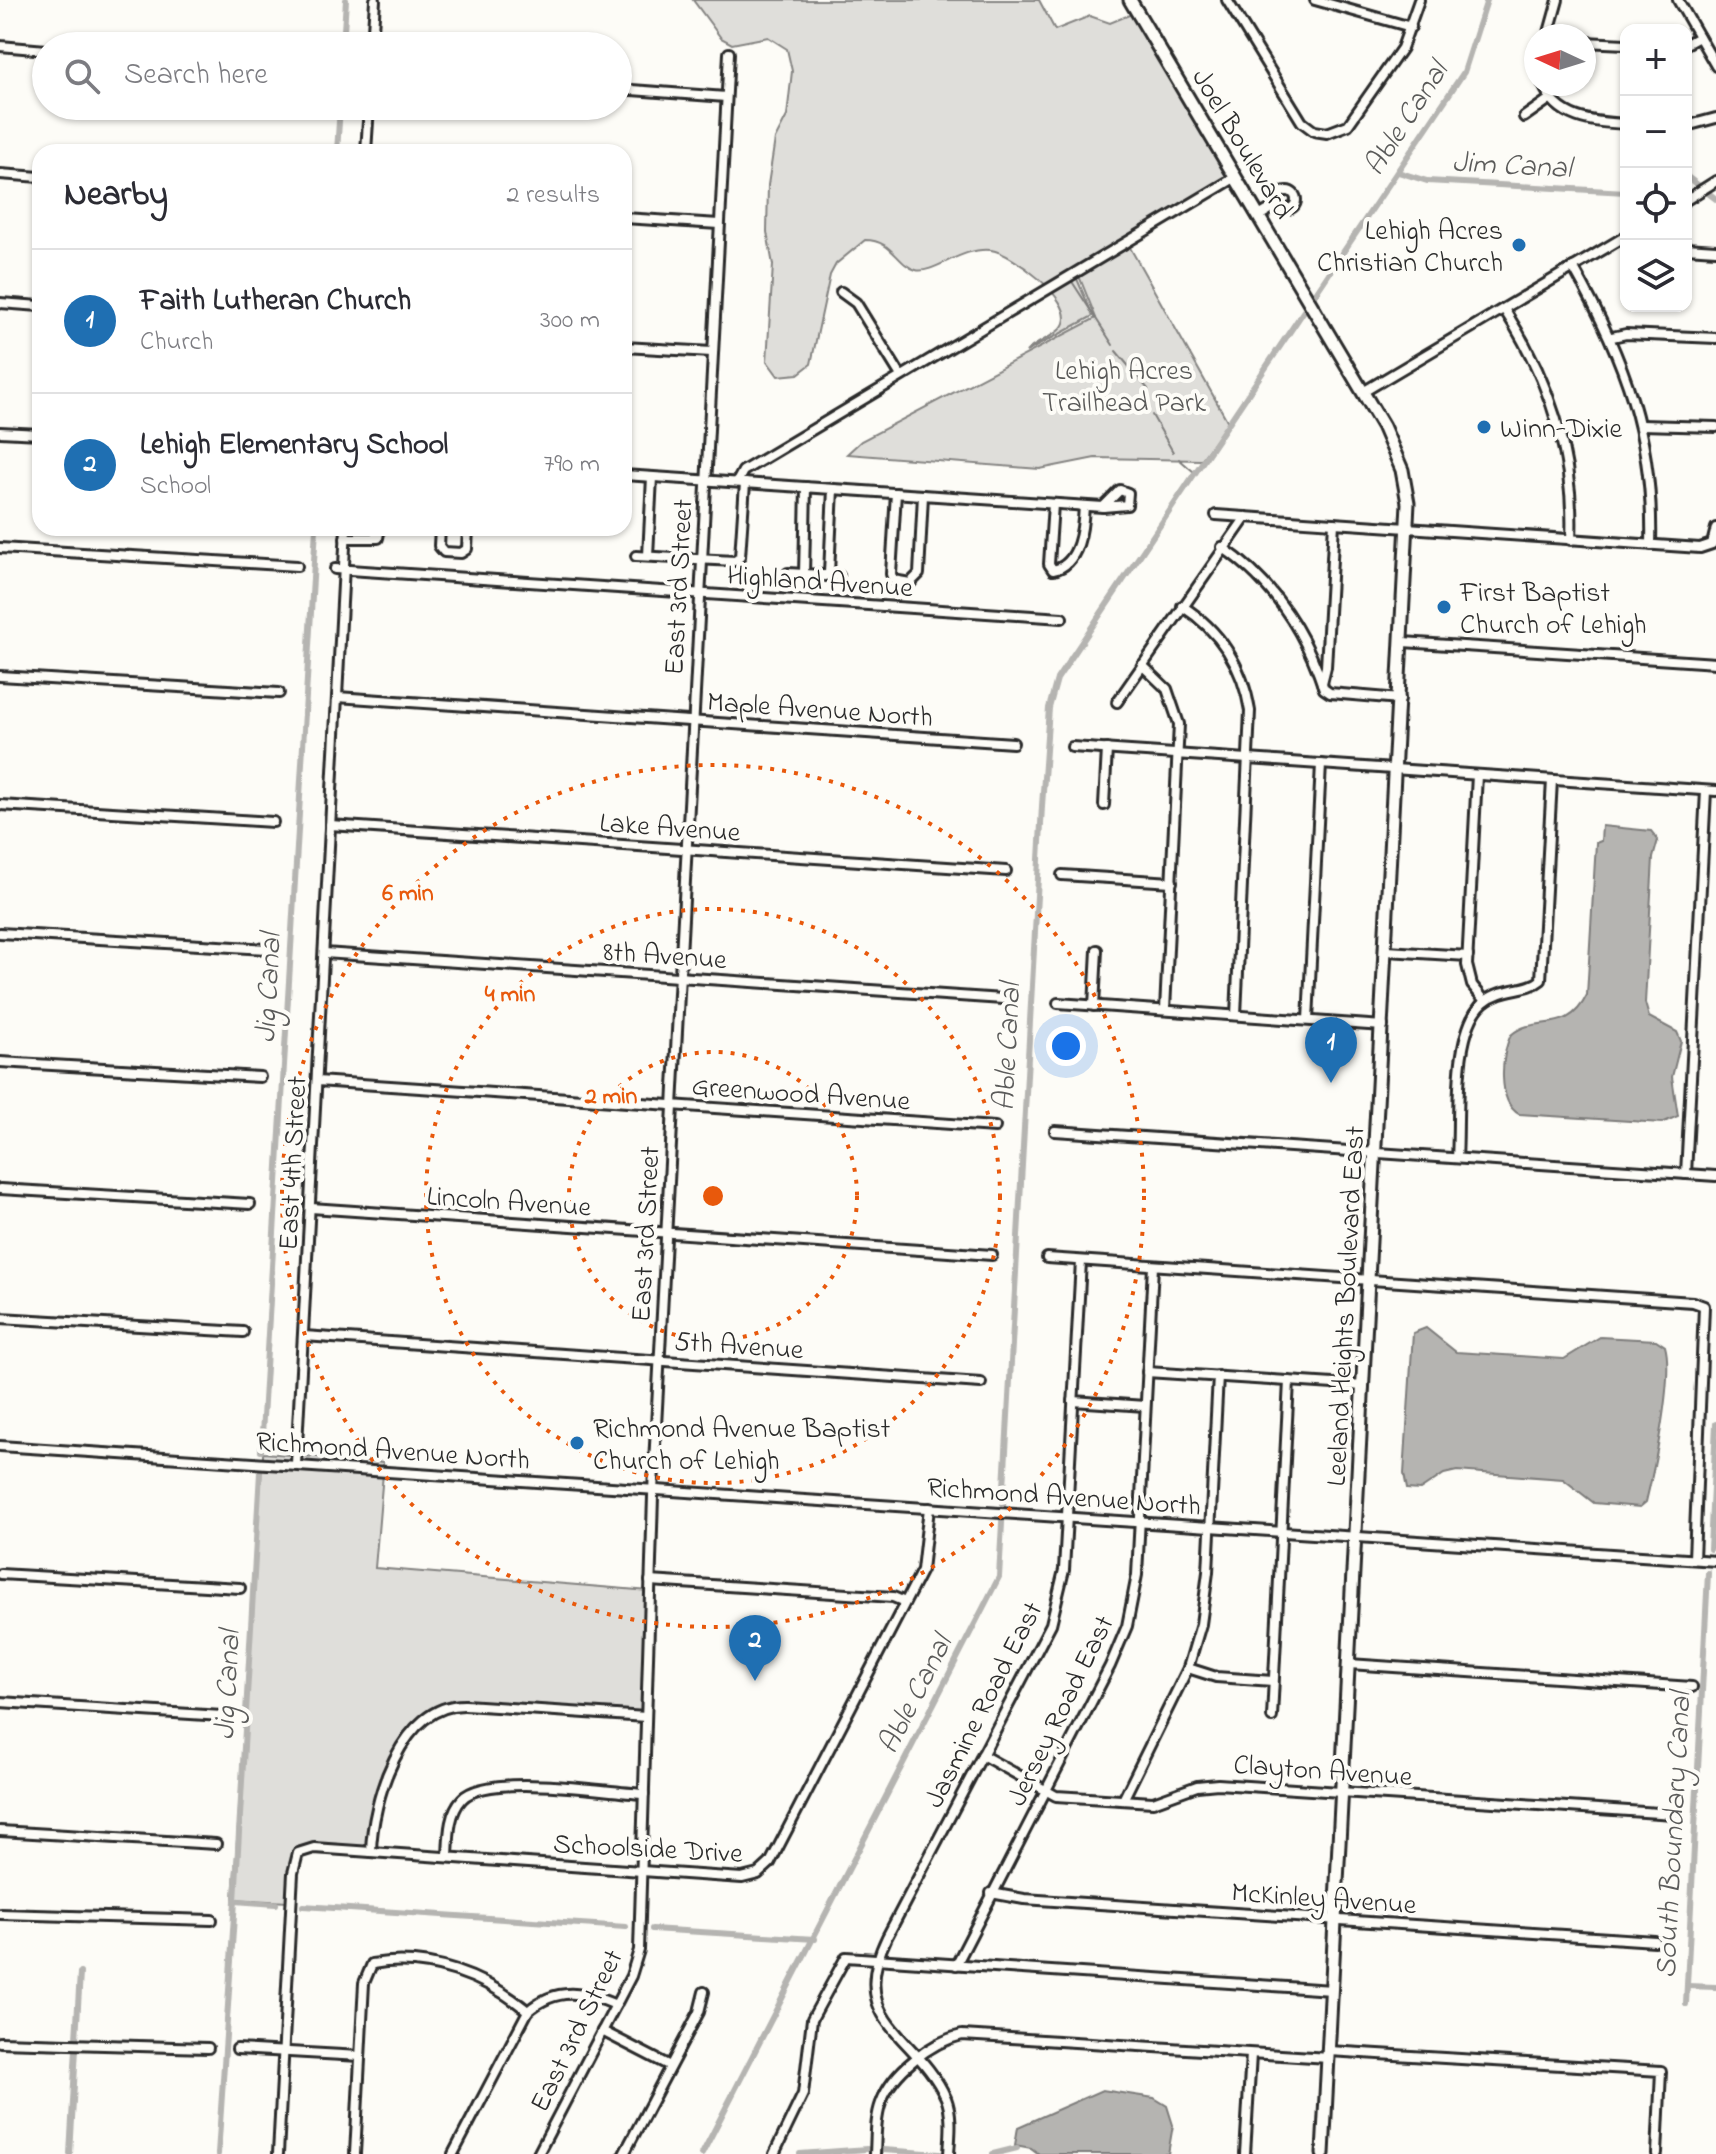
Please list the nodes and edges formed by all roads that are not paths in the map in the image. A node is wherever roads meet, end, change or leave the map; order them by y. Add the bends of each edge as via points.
1 (375, 0) edge
2 (1130, 0) edge
3 (1227, 0) edge
4 (1315, 0) edge
5 (1419, 0) edge
6 (1558, 0) edge
7 (1678, 0) edge
8 (1551, 24) edge
9 (1411, 27) junction
10 (373, 32) edge
11 (1699, 37) junction
12 (1692, 41) edge
13 (1596, 43) edge
14 (1620, 44) edge
15 (0, 46) edge
16 (32, 49) edge
17 (729, 53) dead end
18 (1716, 66) edge
19 (632, 90) edge
20 (726, 97) junction
21 (1551, 98) joint
22 (1524, 117) dead end
23 (1716, 118) edge
24 (368, 120) edge
25 (1620, 123) edge
26 (1692, 124) edge
27 (367, 144) edge
28 (0, 174) edge
29 (32, 176) edge
30 (1236, 177) junction
31 (1714, 183) edge
32 (1692, 196) edge
33 (1279, 204) dead end
34 (1259, 216) junction
35 (632, 219) edge
36 (719, 224) junction
37 (1620, 240) edge
38 (1692, 248) edge
39 (1716, 250) edge
40 (1573, 267) junction
41 (841, 292) dead end
42 (0, 303) edge
43 (32, 305) edge
44 (1504, 309) junction
45 (1612, 337) junction
46 (1716, 338) edge
47 (632, 347) edge
48 (712, 352) junction
49 (901, 376) junction
50 (1363, 392) junction
51 (1641, 425) junction
52 (1716, 427) edge
53 (0, 432) edge
54 (32, 434) edge
55 (632, 476) edge
56 (652, 477) junction
57 (705, 481) junction
58 (741, 482) junction
59 (806, 487) junction
60 (833, 489) junction
61 (896, 493) junction
62 (923, 495) junction
63 (1053, 504) junction
64 (1084, 506) junction
65 (1103, 507) dead end
66 (1216, 515) dead end
67 (1246, 517) junction
68 (1334, 523) junction
69 (1409, 528) junction
70 (1716, 528) edge
71 (378, 536) edge
72 (440, 536) edge
73 (468, 536) edge
74 (345, 538) joint
75 (1571, 540) junction
76 (1651, 545) junction
77 (1222, 547) junction
78 (0, 548) edge
79 (636, 556) dead end
80 (648, 556) junction
81 (701, 560) junction
82 (297, 566) dead end
83 (340, 570) junction
84 (788, 573) dead end
85 (804, 574) junction
86 (825, 576) junction
87 (839, 576) dead end
88 (913, 582) junction
89 (926, 582) dead end
90 (699, 594) junction
91 (1182, 606) junction
92 (1062, 618) dead end
93 (1403, 642) junction
94 (1716, 663) edge
95 (1142, 665) junction
96 (0, 676) edge
97 (1322, 683) junction
98 (279, 693) dead end
99 (337, 697) junction
100 (1400, 699) junction
101 (1117, 702) dead end
102 (692, 722) junction
103 (1013, 743) dead end
104 (1072, 747) dead end
105 (1107, 749) junction
106 (1178, 754) junction
107 (1250, 759) junction
108 (1321, 764) junction
109 (1396, 770) junction
110 (1477, 775) junction
111 (1552, 780) junction
112 (1706, 791) junction
113 (1716, 791) edge
114 (0, 805) edge
115 (1104, 805) dead end
116 (273, 822) dead end
117 (330, 825) junction
118 (686, 849) junction
119 (1006, 871) dead end
120 (1062, 875) dead end
121 (1172, 882) junction
122 (0, 933) edge
123 (267, 949) dead end
124 (1097, 950) dead end
125 (1387, 951) junction
126 (324, 953) junction
127 (1468, 956) junction
128 (679, 977) junction
129 (1003, 999) dead end
130 (1485, 1001) junction
131 (1058, 1003) dead end
132 (1094, 1006) junction
133 (1165, 1010) junction
134 (1236, 1015) junction
135 (1308, 1020) junction
136 (1383, 1026) junction
137 (0, 1062) edge
138 (260, 1077) dead end
139 (317, 1081) junction
140 (672, 1105) junction
141 (995, 1127) dead end
142 (1055, 1131) dead end
143 (1376, 1153) junction
144 (1457, 1158) junction
145 (1686, 1174) junction
146 (1716, 1176) edge
147 (0, 1189) edge
148 (250, 1204) dead end
149 (311, 1208) junction
150 (666, 1233) junction
151 (992, 1255) dead end
152 (1047, 1258) dead end
153 (1081, 1261) junction
154 (1153, 1266) junction
155 (1370, 1281) junction
156 (0, 1318) edge
157 (243, 1332) dead end
158 (304, 1336) junction
159 (659, 1361) junction
160 (1147, 1372) junction
161 (1218, 1376) junction
162 (1289, 1381) junction
163 (981, 1383) dead end
164 (1364, 1386) junction
165 (1073, 1401) junction
166 (1145, 1406) junction
167 (0, 1446) edge
168 (296, 1464) junction
169 (653, 1489) junction
170 (929, 1508) junction
171 (1067, 1517) junction
172 (1139, 1522) junction
173 (1210, 1527) junction
174 (1281, 1531) junction
175 (1356, 1537) junction
176 (1694, 1559) junction
177 (1716, 1561) edge
178 (0, 1574) edge
179 (650, 1581) junction
180 (240, 1588) dead end
181 (905, 1602) junction
182 (1349, 1664) junction
183 (1188, 1668) junction
184 (1273, 1681) junction
185 (1692, 1687) dead end
186 (0, 1702) edge
187 (222, 1716) dead end
188 (646, 1717) junction
189 (1272, 1717) dead end
190 (982, 1755) junction
191 (1045, 1789) junction
192 (1343, 1792) junction
193 (644, 1794) junction
194 (1123, 1800) junction
195 (1674, 1814) dead end
196 (0, 1831) edge
197 (216, 1844) dead end
198 (371, 1852) junction
199 (448, 1857) junction
200 (642, 1871) junction
201 (991, 1893) junction
202 (0, 1914) edge
203 (212, 1920) dead end
204 (1336, 1920) junction
205 (1655, 1941) dead end
206 (879, 1960) junction
207 (956, 1965) junction
208 (1332, 1990) junction
209 (704, 1992) dead end
210 (616, 2005) junction
211 (528, 2011) junction
212 (602, 2031) junction
213 (0, 2042) edge
214 (208, 2048) dead end
215 (237, 2049) dead end
216 (284, 2052) junction
217 (1251, 2054) junction
218 (1329, 2055) junction
219 (360, 2056) junction
220 (917, 2060) junction
221 (670, 2066) junction
222 (278, 2154) edge
223 (355, 2154) edge
224 (453, 2154) edge
225 (538, 2154) edge
226 (624, 2154) edge
227 (774, 2154) edge
228 (875, 2154) edge
229 (949, 2154) edge
230 (1245, 2154) edge
231 (1323, 2154) edge
232 (1657, 2154) edge

1 - 10 street
2 - 30 main road, Joel Boulevard
3 - 9 street via 1297,116 1321,133 1348,125
4 - 9 street
5 - 9 street
6 - 8 street
7 - 11 street
11 - 12 street
11 - 18 street
13 - 14 street
15 - 16 street
17 - 20 street, East 3rd Street
19 - 20 street
20 - 36 street, East 3rd Street
21 - 22 street
21 - 25 street via 1578,118
23 - 26 street
24 - 27 street
28 - 29 street
30 - 34 main road, Joel Boulevard
30 - 49 street
31 - 32 street
33 - 34 street
34 - 50 main road, Joel Boulevard
35 - 36 street
36 - 48 street, East 3rd Street
37 - 40 street
38 - 39 street
40 - 44 street
40 - 45 street
41 - 49 street via 856,303
42 - 43 street
44 - 50 street
44 - 75 street via 1554,409 1569,475
45 - 46 street
45 - 51 street
47 - 48 street
48 - 57 street, East 3rd Street
49 - 58 street via 743,471
50 - 69 main road, Joel Boulevard via 1399,461
51 - 52 street
51 - 76 street
53 - 54 street
55 - 56 street
56 - 57 street
56 - 80 street
57 - 58 street
57 - 81 street, East 3rd Street
58 - 59 street
58 - 81 street via 740,557
59 - 60 street
59 - 85 street
60 - 61 street
60 - 86 street
61 - 62 street
61 - 88 street via 891,574 899,583
62 - 63 street
62 - 88 street via 919,574
63 - 64 street
63 - 64 street via 1053,570 1065,564 1082,538
64 - 65 street
66 - 67 street
67 - 68 street
67 - 77 street
68 - 69 street
68 - 97 street
69 - 75 street
69 - 93 main road, Leeland Heights Boulevard East
70 - 76 street via 1712,544 1700,548
71 - 74 street
72 - 73 street via 444,552 461,553 467,549
74 - 83 street, East 4th Street
75 - 76 street
77 - 91 street
77 - 97 street via 1252,570 1284,607
78 - 82 street
79 - 80 street
80 - 81 street
81 - 90 street, East 3rd Street
83 - 90 street, Highland Avenue
83 - 99 street, East 4th Street
84 - 85 street
85 - 86 street
86 - 87 street
88 - 89 street
90 - 92 street, Highland Avenue
90 - 102 street, East 3rd Street
91 - 95 street
91 - 107 street via 1214,632 1239,671 1250,711
93 - 94 street
93 - 100 main road, Leeland Heights Boulevard East
95 - 101 street
95 - 106 street via 1174,701
96 - 98 street
97 - 100 street via 1330,693
99 - 102 street, Maple Avenue North
99 - 117 street, East 4th Street
100 - 109 main road, Leeland Heights Boulevard East
102 - 103 street, Maple Avenue North
102 - 118 street, East 3rd Street
104 - 105 street
105 - 106 street
105 - 115 street
106 - 107 street
106 - 121 street
107 - 108 street
107 - 134 street
108 - 109 street
108 - 135 street
109 - 110 street
109 - 125 main road, Leeland Heights Boulevard East
110 - 111 street
110 - 127 street
111 - 112 street
111 - 130 street via 1541,980
112 - 113 street
112 - 145 street
114 - 116 street
117 - 118 street, Lake Avenue
117 - 126 street, East 4th Street
118 - 119 street, Lake Avenue
118 - 128 street, East 3rd Street
120 - 121 street
121 - 133 street
122 - 123 street
124 - 132 street
125 - 127 street
125 - 136 main road, Leeland Heights Boulevard East
126 - 128 street, 8th Avenue
126 - 139 street, East 4th Street
127 - 130 street via 1469,979
128 - 129 street, 8th Avenue
128 - 140 street, East 3rd Street
130 - 144 street via 1464,1038
131 - 132 street
132 - 133 street
133 - 134 street
134 - 135 street
135 - 136 street
136 - 143 main road, Leeland Heights Boulevard East
137 - 138 street
139 - 140 street, Greenwood Avenue
139 - 149 street, East 4th Street
140 - 141 street, Greenwood Avenue
140 - 150 street, East 3rd Street
142 - 143 street
143 - 144 street
143 - 155 main road, Leeland Heights Boulevard East
144 - 145 street
145 - 146 street
147 - 148 street
149 - 150 street, Lincoln Avenue
149 - 158 street, East 4th Street
150 - 151 street, Lincoln Avenue
150 - 159 street, East 3rd Street
152 - 153 street
153 - 154 street
153 - 165 street, Jasmine Road East
154 - 155 street
154 - 160 street, Jersey Road East
155 - 164 main road, Leeland Heights Boulevard East
155 - 176 street via 1704,1306
156 - 157 street
158 - 159 street, 5th Avenue
158 - 168 street, East 4th Street
159 - 163 street, 5th Avenue
159 - 169 street, East 3rd Street
160 - 161 street
160 - 166 street, Jersey Road East
161 - 162 street
161 - 173 street
162 - 164 street
162 - 174 street
164 - 175 main road, Leeland Heights Boulevard East
165 - 166 street
165 - 171 street, Jasmine Road East
166 - 172 street, Jersey Road East
167 - 168 street, Richmond Avenue North
168 - 169 street, Richmond Avenue North
169 - 170 street, Richmond Avenue North
169 - 179 street, East 3rd Street
170 - 171 street, Richmond Avenue North
170 - 181 street, Schoolside Drive via 925,1562
171 - 172 street, Richmond Avenue North
171 - 190 street, Jasmine Road East via 1063,1585 1055,1613
172 - 173 street, Richmond Avenue North
172 - 191 street, Jersey Road East via 1137,1575 1127,1626
173 - 174 street, Richmond Avenue North
173 - 183 street via 1203,1615
174 - 175 street, Richmond Avenue North
174 - 184 street
175 - 176 street, Richmond Avenue North
175 - 182 main road, Leeland Heights Boulevard East
176 - 177 street, Richmond Avenue North
178 - 180 street
179 - 181 street
179 - 188 street, East 3rd Street
181 - 200 street, Schoolside Drive via 765,1869 742,1878
182 - 185 street
182 - 192 main road, Leeland Heights Boulevard East
183 - 184 street via 1224,1679
183 - 194 street
184 - 189 street
186 - 187 street
188 - 193 street, East 3rd Street
188 - 198 street via 458,1705 429,1715 379,1793
190 - 191 street, Clayton Avenue
190 - 206 street, Jasmine Road East
191 - 194 street, Clayton Avenue via 1056,1796
191 - 201 street, Jersey Road East
192 - 194 street, Clayton Avenue via 1211,1784 1162,1801
192 - 195 street, Clayton Avenue
192 - 204 main road, Leeland Heights Boulevard East
193 - 199 street via 495,1784 478,1788 454,1811
193 - 200 street, East 3rd Street
196 - 197 street
198 - 199 street, Schoolside Drive
198 - 216 street, Schoolside Drive via 314,1848 298,1853
199 - 200 street, Schoolside Drive
200 - 210 street, East 3rd Street via 637,1961
201 - 204 street, McKinley Avenue
201 - 207 street, Jersey Road East
202 - 203 street
204 - 205 street, McKinley Avenue
204 - 208 main road, Leeland Heights Boulevard East
206 - 207 street
206 - 220 street, Jasmine Road East via 874,1984 878,2009
206 - 227 street via 846,1957 828,1988 809,2027 803,2094
207 - 208 street
208 - 218 main road, Leeland Heights Boulevard East
209 - 221 street
210 - 211 street via 571,1993 549,1997
210 - 212 street, East 3rd Street
211 - 219 street via 495,1986 460,1971 379,1963 365,1977
211 - 224 street
212 - 221 street
212 - 225 street, East 3rd Street
213 - 214 street
215 - 216 street
216 - 219 street
216 - 222 street
217 - 218 street
217 - 220 street via 970,2035 941,2042
217 - 230 street
218 - 231 main road, Leeland Heights Boulevard East
218 - 232 street via 1661,2071
219 - 223 street
220 - 228 street via 883,2098
220 - 229 street, Jasmine Road East via 948,2104
221 - 226 street

